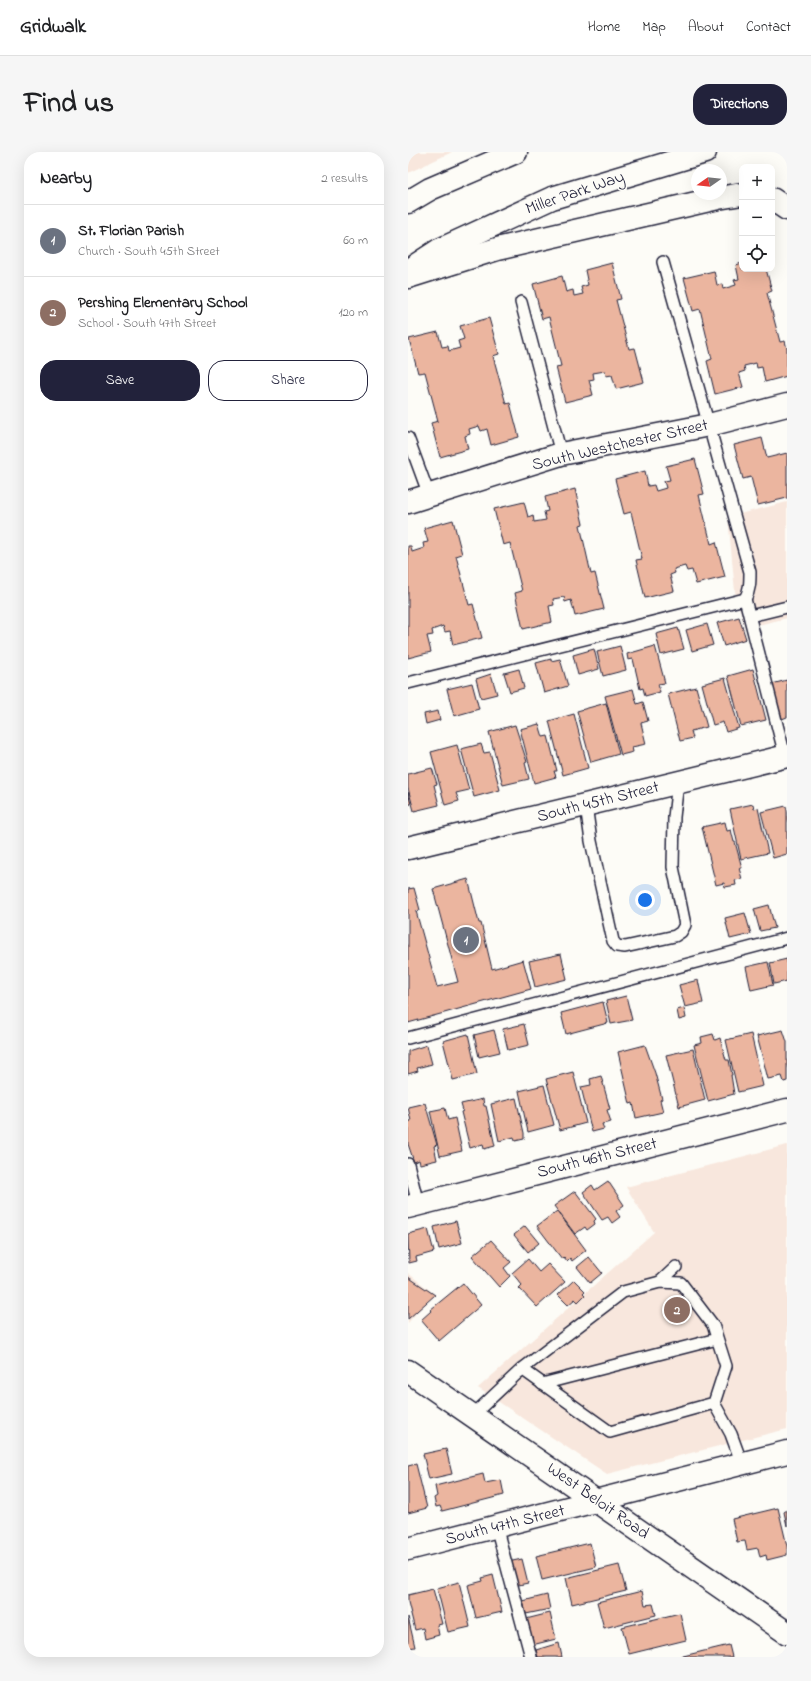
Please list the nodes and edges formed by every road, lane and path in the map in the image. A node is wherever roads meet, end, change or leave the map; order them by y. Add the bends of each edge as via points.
1 (516, 152) edge
2 (705, 152) edge
3 (739, 194) edge
4 (774, 200) edge
5 (408, 202) edge
6 (787, 209) edge
7 (663, 262) dead end
8 (408, 270) edge
9 (408, 277) edge
10 (521, 302) dead end
11 (787, 405) edge
12 (709, 425) junction
13 (408, 438) edge
14 (561, 454) junction
15 (430, 495) junction
16 (408, 502) edge
17 (745, 599) junction
18 (787, 607) edge
19 (750, 616) junction
20 (408, 683) edge
21 (786, 758) edge
22 (678, 782) junction
23 (586, 805) junction
24 (408, 848) edge
25 (787, 938) edge
26 (408, 1038) edge
27 (787, 1110) edge
28 (408, 1164) edge
29 (413, 1205) edge
30 (676, 1267) dead end
31 (660, 1282) junction
32 (717, 1339) junction
33 (522, 1369) junction
34 (412, 1376) edge
35 (542, 1384) junction
36 (714, 1403) junction
37 (473, 1415) junction
38 (787, 1452) edge
39 (742, 1464) junction
40 (598, 1501) junction
41 (496, 1526) junction
42 (408, 1549) edge
43 (787, 1633) edge
44 (531, 1657) edge

1 - 5 street via 430,189
2 - 8 street, Miller Park Way via 552,198 439,250
3 - 9 street via 497,249
4 - 6 street
7 - 12 lane
10 - 14 lane
11 - 12 street, South Westchester Street
12 - 14 street, South Westchester Street
12 - 17 lane via 750,572 750,584
13 - 15 lane
14 - 15 street, South Westchester Street
15 - 16 street, South Westchester Street
17 - 19 lane
17 - 20 lane
18 - 19 lane
19 - 21 lane
21 - 22 street, South 45th Street
22 - 23 street, South 45th Street
22 - 23 lane via 673,867 685,925 675,936 625,947 617,946 613,942 591,841
23 - 24 street, South 45th Street
25 - 26 lane
27 - 29 street, South 46th Street
28 - 29 lane
30 - 31 lane
31 - 32 lane via 681,1283 713,1325
31 - 33 lane via 623,1292
32 - 35 lane
32 - 36 lane via 726,1366
33 - 35 lane
33 - 37 lane
34 - 37 street, West Beloit Road
35 - 36 lane via 610,1432
36 - 39 lane via 731,1434
37 - 40 street, West Beloit Road
38 - 39 street, South 47th Street
39 - 40 street, South 47th Street
40 - 41 street, South 47th Street
40 - 43 street, West Beloit Road
41 - 42 street, South 47th Street
41 - 44 lane

